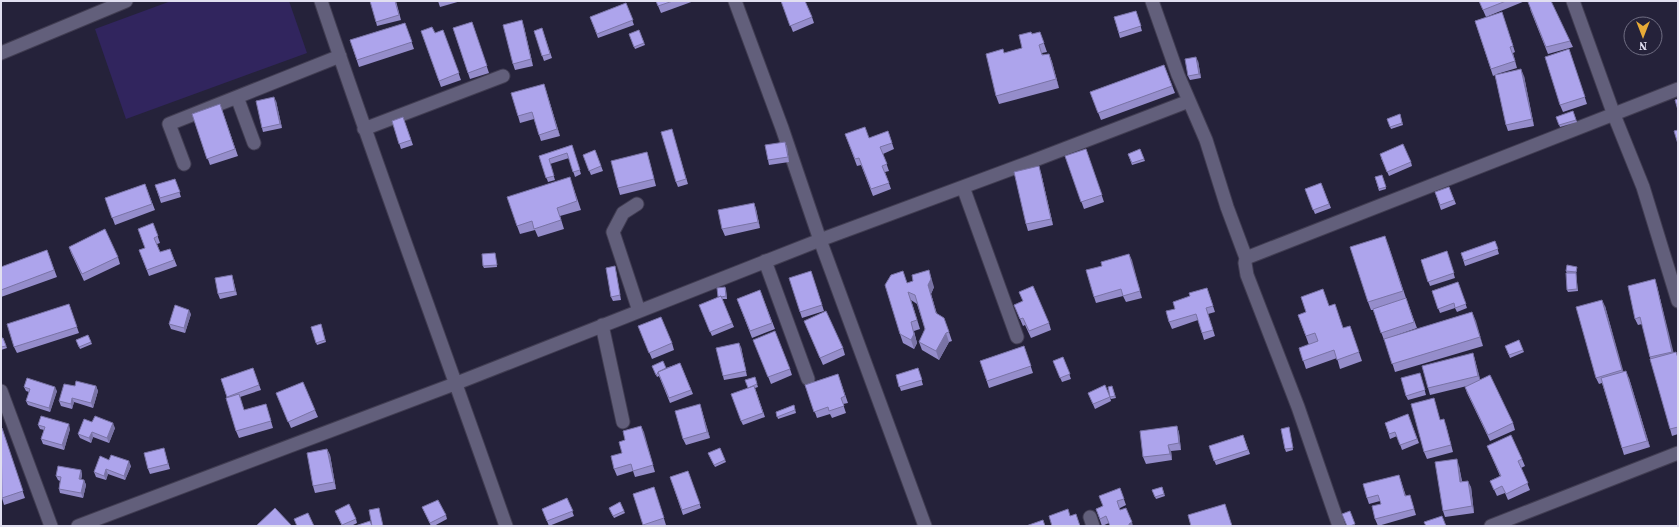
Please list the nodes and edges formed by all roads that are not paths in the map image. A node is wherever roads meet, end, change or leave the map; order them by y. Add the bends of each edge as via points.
1 (126, 1) edge
2 (321, 1) edge
3 (735, 1) edge
4 (1152, 1) edge
5 (1573, 1) edge
6 (1, 52) edge
7 (340, 56) junction
8 (503, 76) dead end
9 (1678, 89) edge
10 (237, 97) junction
11 (1189, 101) junction
12 (1614, 115) junction
13 (364, 129) junction
14 (254, 143) dead end
15 (184, 164) dead end
16 (963, 187) junction
17 (637, 204) dead end
18 (820, 240) junction
19 (1246, 258) junction
20 (765, 261) junction
21 (1678, 301) edge
22 (639, 311) junction
23 (602, 325) junction
24 (1017, 337) dead end
25 (808, 379) dead end
26 (457, 382) junction
27 (1, 391) edge
28 (623, 422) dead end
29 (1678, 453) edge
30 (50, 526) edge
31 (78, 526) edge
32 (506, 526) edge
33 (925, 526) edge
34 (1339, 526) edge
35 (1491, 526) edge

1 - 6 street
2 - 7 street
3 - 18 street
4 - 11 street
5 - 12 street
7 - 10 street
7 - 13 street
8 - 13 street
9 - 12 street
10 - 14 street
10 - 15 street via 169,124
11 - 16 street
11 - 19 street via 1206,140
12 - 19 street
12 - 21 street via 1643,187
13 - 26 street
16 - 18 street
16 - 24 street
17 - 22 street via 623,213 613,232
18 - 20 street
18 - 33 street
19 - 34 street via 1247,275 1298,407
20 - 22 street
20 - 25 street
22 - 23 street
23 - 26 street
23 - 28 street
26 - 31 street
26 - 32 street
27 - 30 street
29 - 35 street

